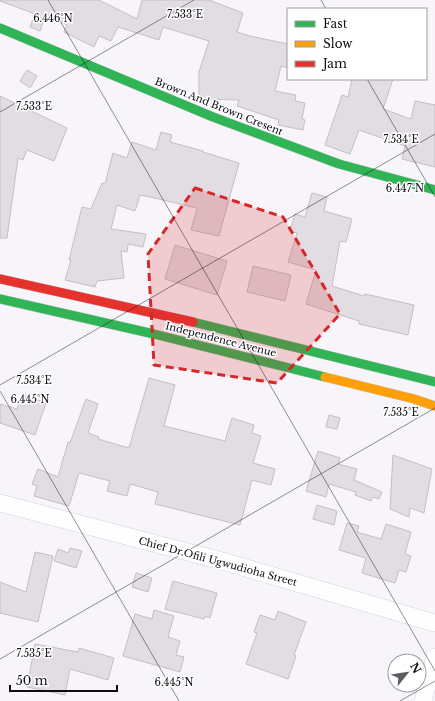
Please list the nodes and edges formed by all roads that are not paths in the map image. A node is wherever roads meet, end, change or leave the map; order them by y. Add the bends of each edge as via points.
1 (0, 28) edge
2 (435, 190) edge
3 (0, 279) edge
4 (0, 299) edge
5 (435, 382) edge
6 (435, 406) edge
7 (0, 503) edge
8 (435, 624) edge
9 (435, 657) edge
10 (423, 701) edge

1 - 2 main road, Brown And Brown Cresent via 213,117 339,164
3 - 5 main road, Independence Avenue via 216,327
4 - 6 main road, Independence Avenue via 154,334
7 - 8 street, Chief Dr.Ofili Ugwudioha Street via 222,561
9 - 10 street

